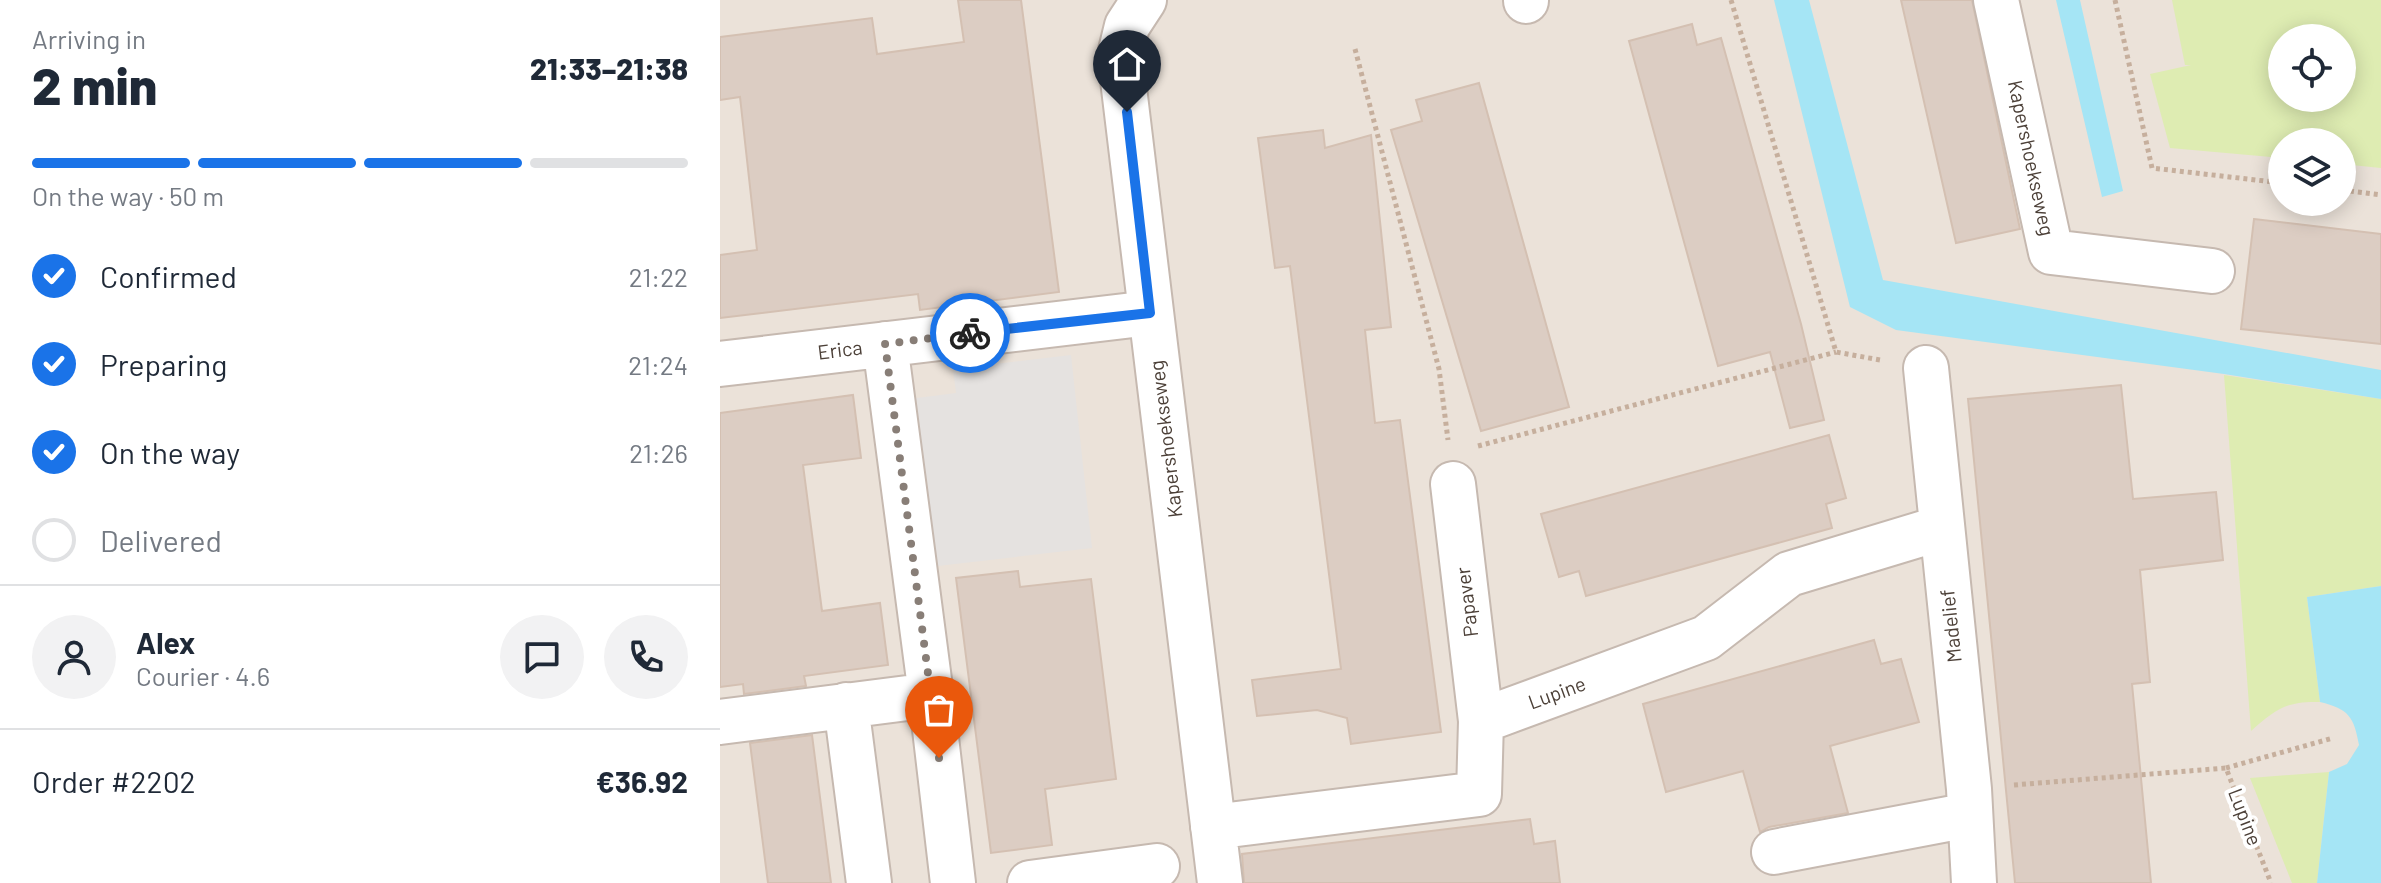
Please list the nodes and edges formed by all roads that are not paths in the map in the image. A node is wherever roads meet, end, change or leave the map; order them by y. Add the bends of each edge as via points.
1 (1144, 0) edge
2 (1996, 0) edge
3 (2212, 271) dead end
4 (1150, 313) junction
5 (885, 344) junction
6 (720, 364) edge
7 (1926, 368) road end
8 (1451, 468) road end
9 (1941, 528) junction
10 (931, 695) junction
11 (846, 705) junction
12 (1481, 721) junction
13 (720, 722) edge
14 (1969, 802) junction
15 (1213, 827) junction
16 (1774, 852) dead end
17 (1157, 866) dead end
18 (869, 883) edge
19 (953, 883) edge
20 (1030, 883) edge
21 (1220, 883) edge
22 (1974, 883) edge

1 - 4 street, Kapershoekseweg via 1127,26 1120,55
2 - 3 street, Kapershoekseweg via 2051,252
4 - 5 street, Erica
4 - 15 street, Kapershoekseweg
5 - 6 street, Erica
5 - 10 street
7 - 9 street, Madelief
8 - 12 street, Papaver
9 - 12 street, Lupine via 1789,574 1706,638
9 - 14 street, Madelief
10 - 11 street
10 - 19 street
11 - 13 street
11 - 18 street
12 - 15 street via 1479,794
14 - 16 street
14 - 22 street, Madelief
15 - 21 street, Kapershoekseweg
17 - 20 street

